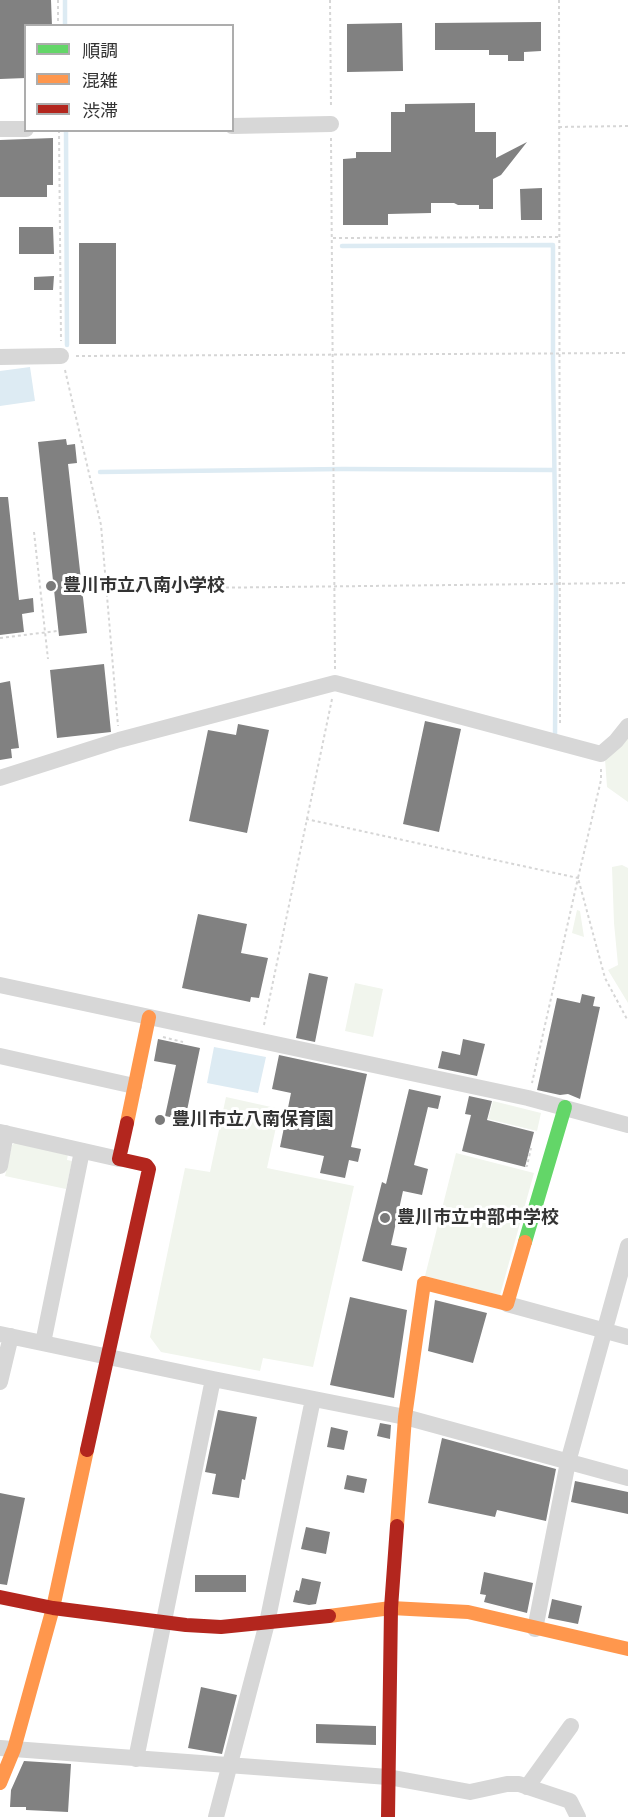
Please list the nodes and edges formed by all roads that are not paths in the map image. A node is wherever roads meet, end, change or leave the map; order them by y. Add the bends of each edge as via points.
1 (331, 124) road end
2 (234, 126) edge
3 (0, 129) edge
4 (24, 129) edge
5 (61, 356) road end
6 (0, 357) edge
7 (628, 726) edge
8 (0, 778) edge
9 (0, 985) edge
10 (148, 1017) junction
11 (0, 1056) edge
12 (134, 1086) junction
13 (566, 1107) junction
14 (628, 1125) edge
15 (3, 1132) edge
16 (82, 1151) junction
17 (119, 1159) junction
18 (0, 1166) edge
19 (628, 1246) edge
20 (507, 1304) junction
21 (604, 1331) junction
22 (5, 1335) edge
23 (628, 1337) edge
24 (43, 1343) junction
25 (108, 1357) junction
26 (213, 1379) junction
27 (0, 1382) edge
28 (313, 1399) junction
29 (405, 1417) junction
30 (568, 1462) junction
31 (628, 1478) edge
32 (0, 1597) edge
33 (53, 1608) junction
34 (391, 1608) junction
35 (163, 1621) junction
36 (267, 1623) junction
37 (535, 1629) junction
38 (628, 1649) edge
39 (571, 1726) dead end
40 (7, 1748) edge
41 (136, 1759) junction
42 (229, 1765) junction
43 (388, 1777) junction
44 (0, 1783) edge
45 (527, 1787) junction
46 (216, 1817) edge
47 (388, 1817) edge
48 (578, 1817) edge

1 - 2 street
3 - 4 street
5 - 6 street
7 - 8 street via 601,754 335,683 119,741
9 - 10 street
10 - 12 street
10 - 13 street
11 - 12 street
12 - 17 street
13 - 14 street
13 - 20 street
15 - 16 street
15 - 18 street
16 - 17 street
16 - 24 street
17 - 25 street via 149,1169
19 - 21 street
20 - 21 street
20 - 29 street via 424,1283
21 - 23 street
21 - 30 street
22 - 24 street
22 - 27 street
24 - 25 street
25 - 26 street
25 - 33 street
26 - 28 street
26 - 35 street
28 - 29 street
28 - 36 street
29 - 30 street
29 - 34 street
30 - 31 street
30 - 37 street
32 - 33 street
33 - 35 street
33 - 40 street
34 - 36 street
34 - 37 street via 468,1611
34 - 43 street
35 - 36 street via 220,1627
35 - 41 street
36 - 42 street
37 - 38 street
39 - 45 street
40 - 41 street
40 - 44 street
41 - 42 street
42 - 43 street
42 - 46 street
43 - 45 street via 470,1792 507,1784
43 - 47 street
45 - 48 street via 570,1801

